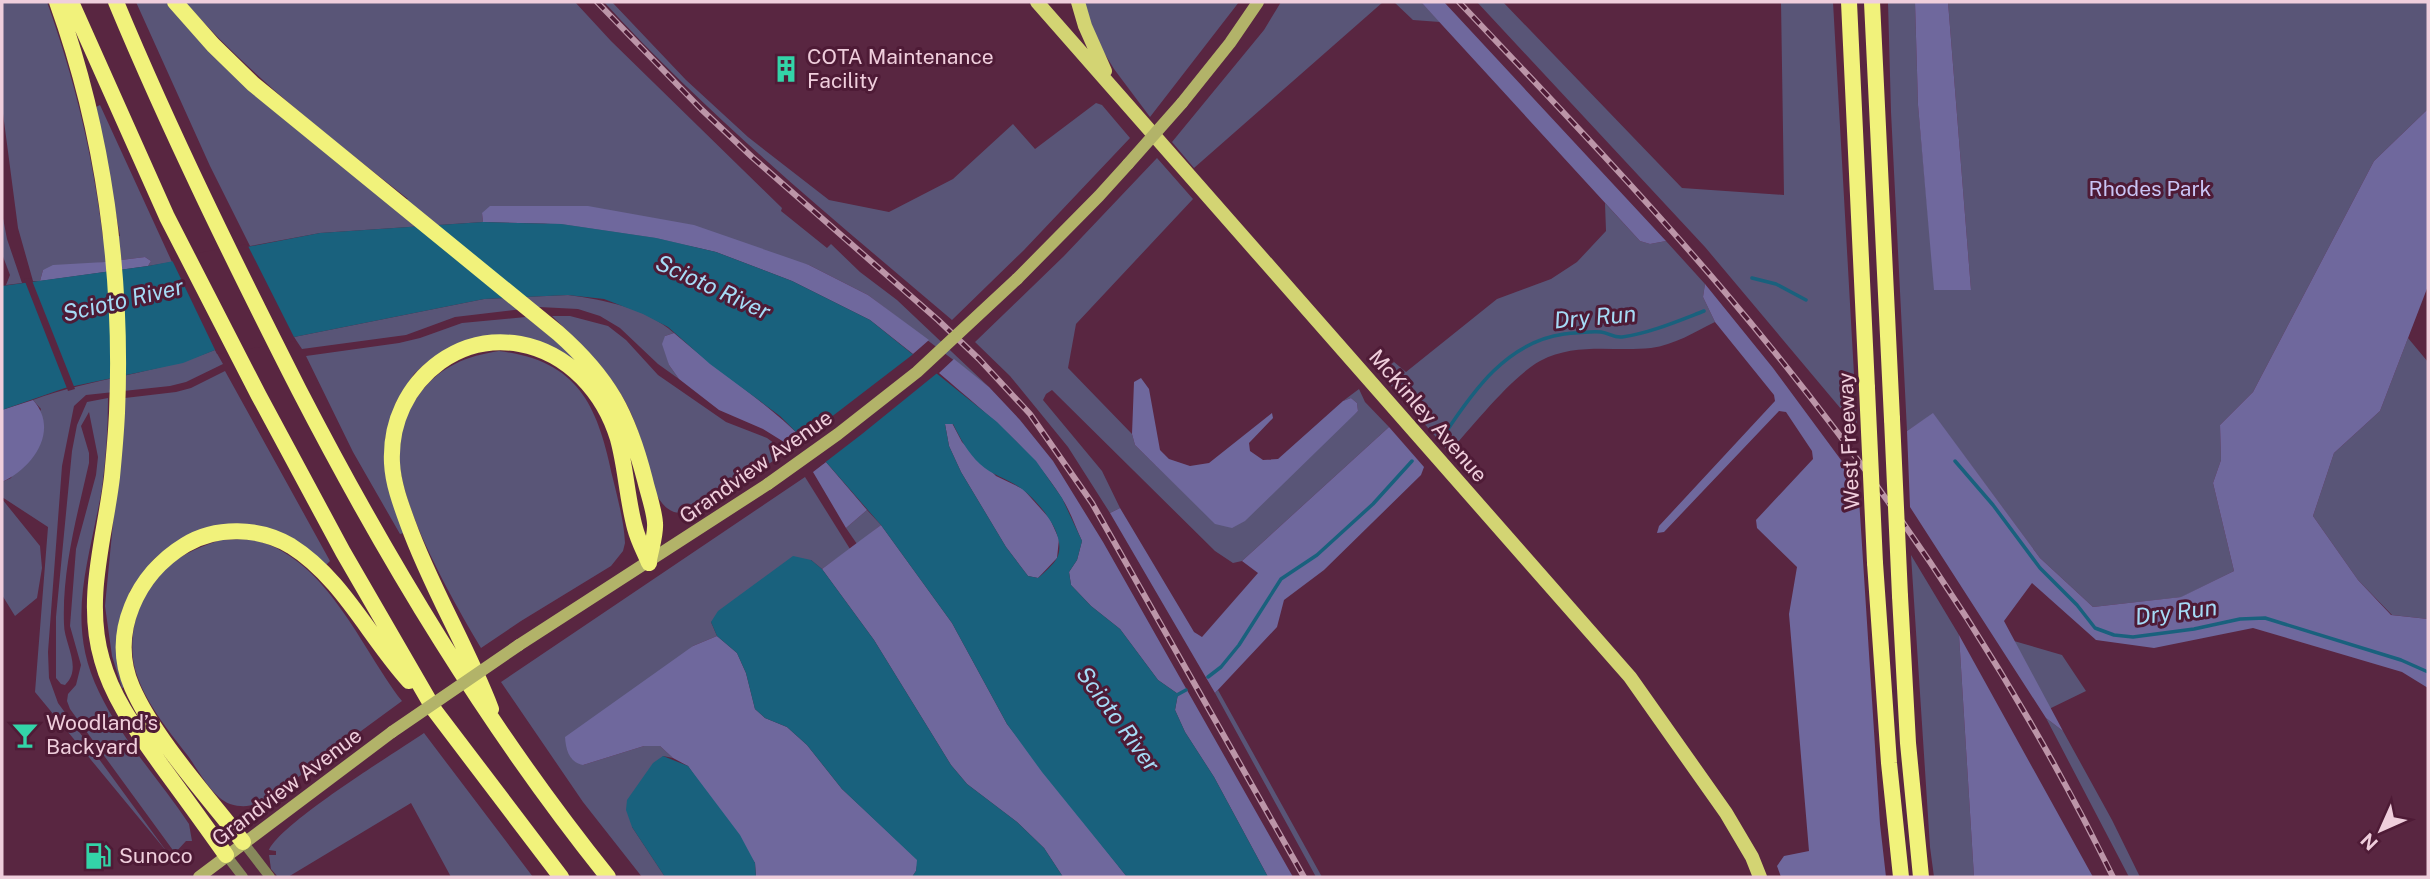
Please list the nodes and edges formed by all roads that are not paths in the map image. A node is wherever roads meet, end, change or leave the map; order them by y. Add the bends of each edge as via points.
1 (57, 2) edge
2 (71, 2) edge
3 (116, 2) edge
4 (175, 2) edge
5 (1037, 2) edge
6 (1078, 2) edge
7 (1258, 2) edge
8 (1849, 2) edge
9 (1872, 2) edge
10 (1113, 88) junction
11 (649, 563) junction
12 (435, 711) junction
13 (502, 737) junction
14 (243, 842) junction
15 (226, 855) junction
16 (199, 877) edge
17 (243, 877) edge
18 (270, 877) edge
19 (561, 877) edge
20 (608, 877) edge
21 (1760, 877) edge
22 (1901, 877) edge
23 (1921, 877) edge

1 - 15 highway via 93,126 112,236 117,412 94,615 101,657 110,687 132,723
2 - 12 highway via 167,217 349,563
3 - 13 highway via 159,105 331,454
4 - 11 highway via 253,83 558,333 600,376 616,399 636,446 655,523
5 - 10 main road, McKinley Avenue
6 - 10 main road
7 - 11 main road, Grandview Avenue, bridge via 1182,103 1128,164 1017,279 917,372 768,484
8 - 22 highway, West Freeway, bridge via 1875,563
9 - 23 highway, West Freeway, bridge via 1908,743
10 - 21 main road, McKinley Avenue via 1630,677 1726,813
11 - 13 highway via 635,530 618,440 598,397 575,370 544,351 493,342 458,351 420,379 399,414 393,437 397,493
11 - 14 main road, Grandview Avenue, bridge via 391,732
12 - 14 highway via 389,660 322,570 289,545 270,536 231,531 192,540 176,550 146,580 129,611 127,668 132,686 164,740
12 - 19 highway
13 - 20 highway
14 - 15 main road, Grandview Avenue
14 - 18 street
15 - 16 main road, Grandview Avenue
15 - 17 street

